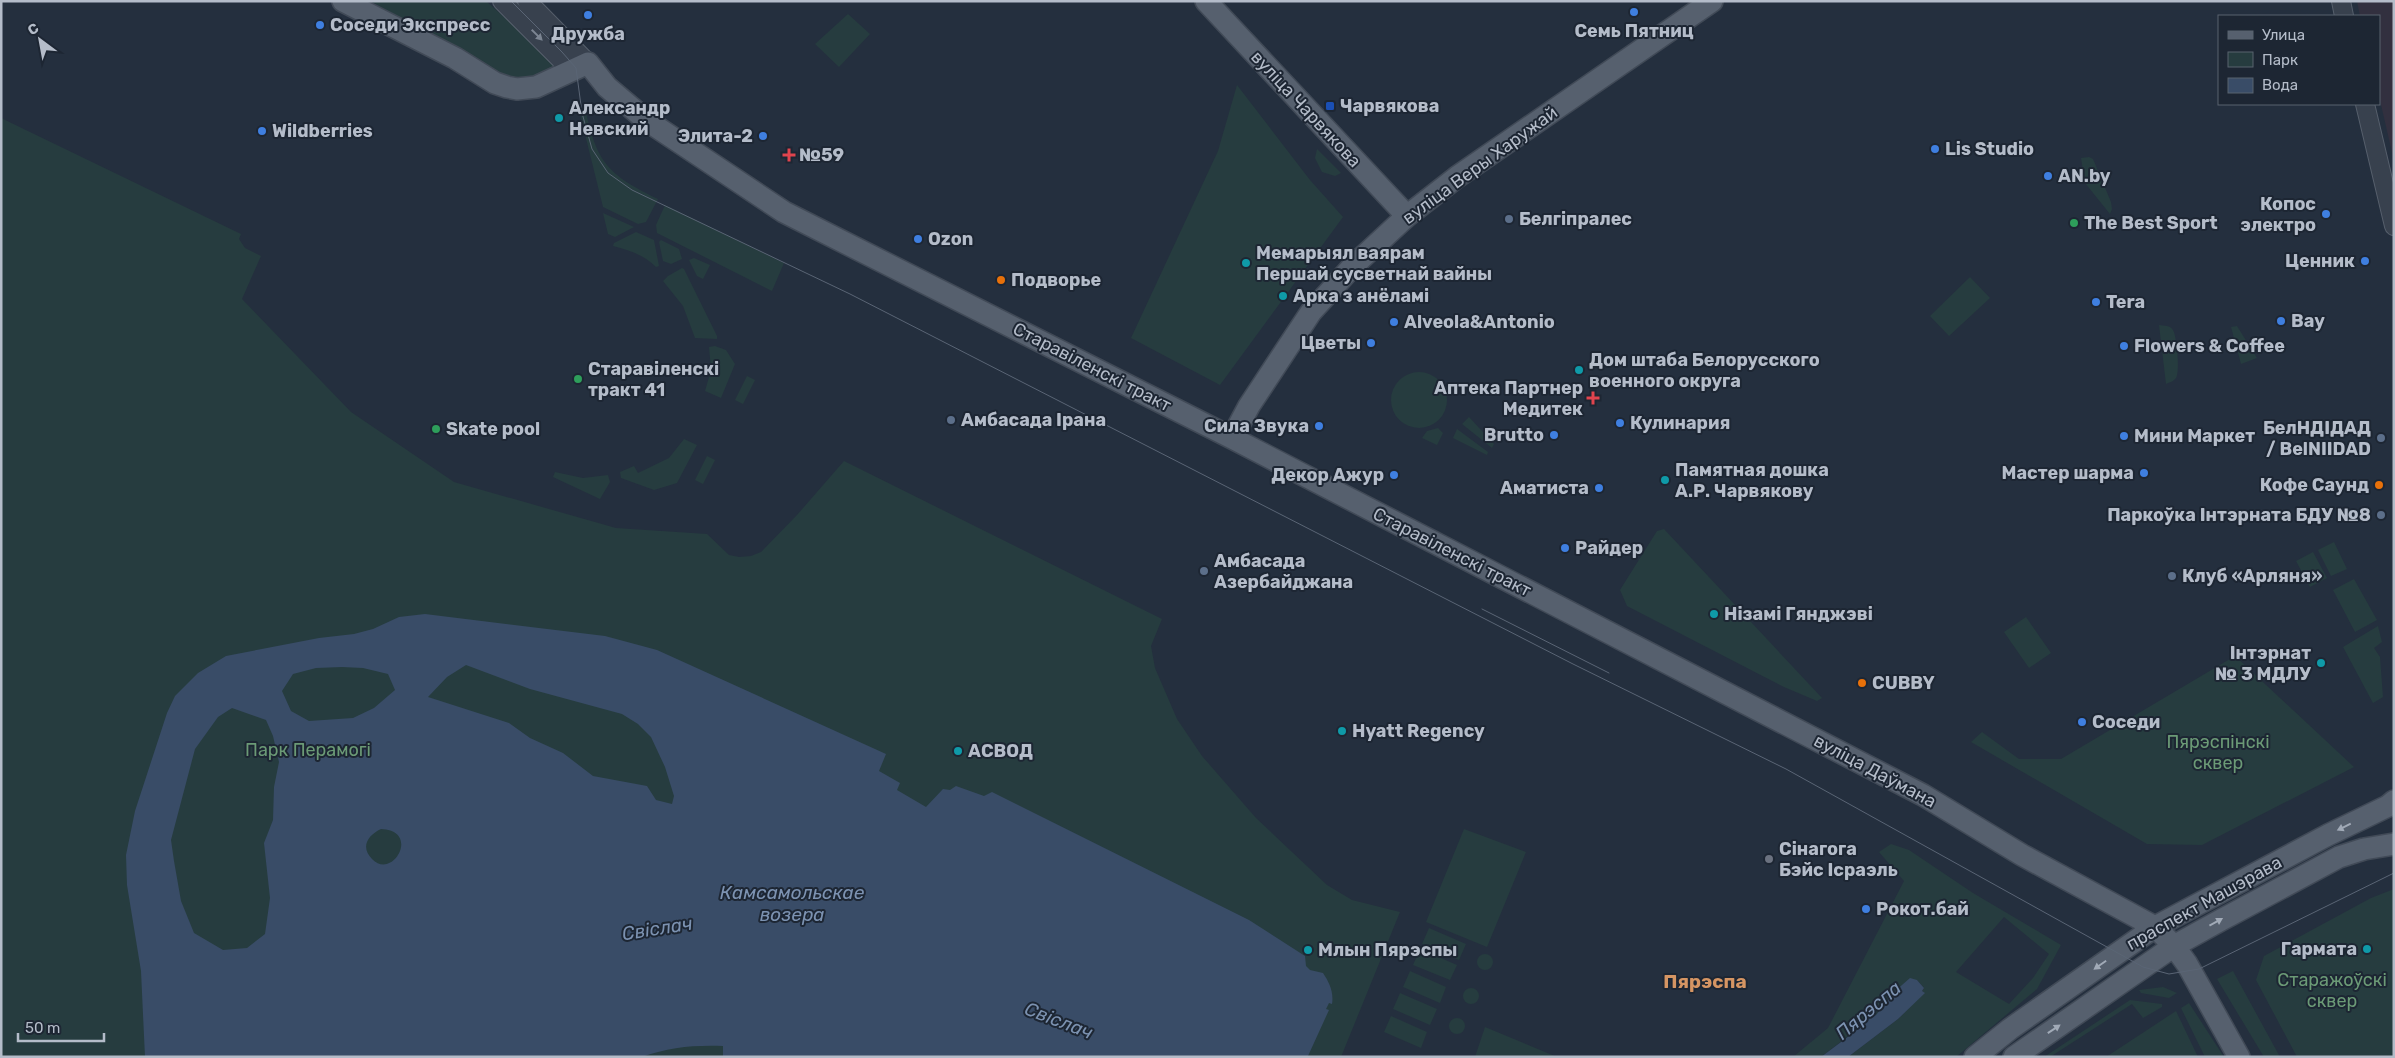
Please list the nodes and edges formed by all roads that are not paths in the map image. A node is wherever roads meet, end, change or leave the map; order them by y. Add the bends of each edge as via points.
1 (343, 1) edge
2 (502, 1) edge
3 (527, 1) edge
4 (1206, 1) edge
5 (1712, 1) edge
6 (2341, 1) edge
7 (2344, 15) edge
8 (579, 67) junction
9 (2365, 105) edge
10 (1406, 216) junction
11 (2394, 226) edge
12 (1232, 438) junction
13 (1591, 624) joint
14 (2394, 801) edge
15 (2394, 844) edge
16 (2155, 927) junction
17 (2174, 946) junction
18 (1976, 1057) edge
19 (2014, 1057) edge
20 (2239, 1057) edge

1 - 8 main road via 507,88 536,87
2 -> 8 street, Старавіленскі тракт
3 - 8 street, Старавіленскі тракт
4 - 10 main road, вуліца Чарвякова
5 - 10 main road, вуліца Веры Харужай via 1457,177
6 - 7 street
8 - 12 main road, Старавіленскі тракт via 584,80 607,87 646,120 784,212
9 - 11 street
10 - 12 main road, вуліца Веры Харужай via 1352,267 1311,312 1249,406
12 - 13 main road, Старавіленскі тракт
13 - 16 main road, вуліца Даўмана via 1923,795 2022,856
14 -> 16 main road, праспект Машэрава
17 -> 15 main road, праспект Машэрава via 2339,857
16 - 17 main road, вуліца Даўмана
16 -> 18 main road, праспект Машэрава via 2010,1029
19 -> 17 main road, праспект Машэрава
17 - 20 main road, вуліца Даўмана

